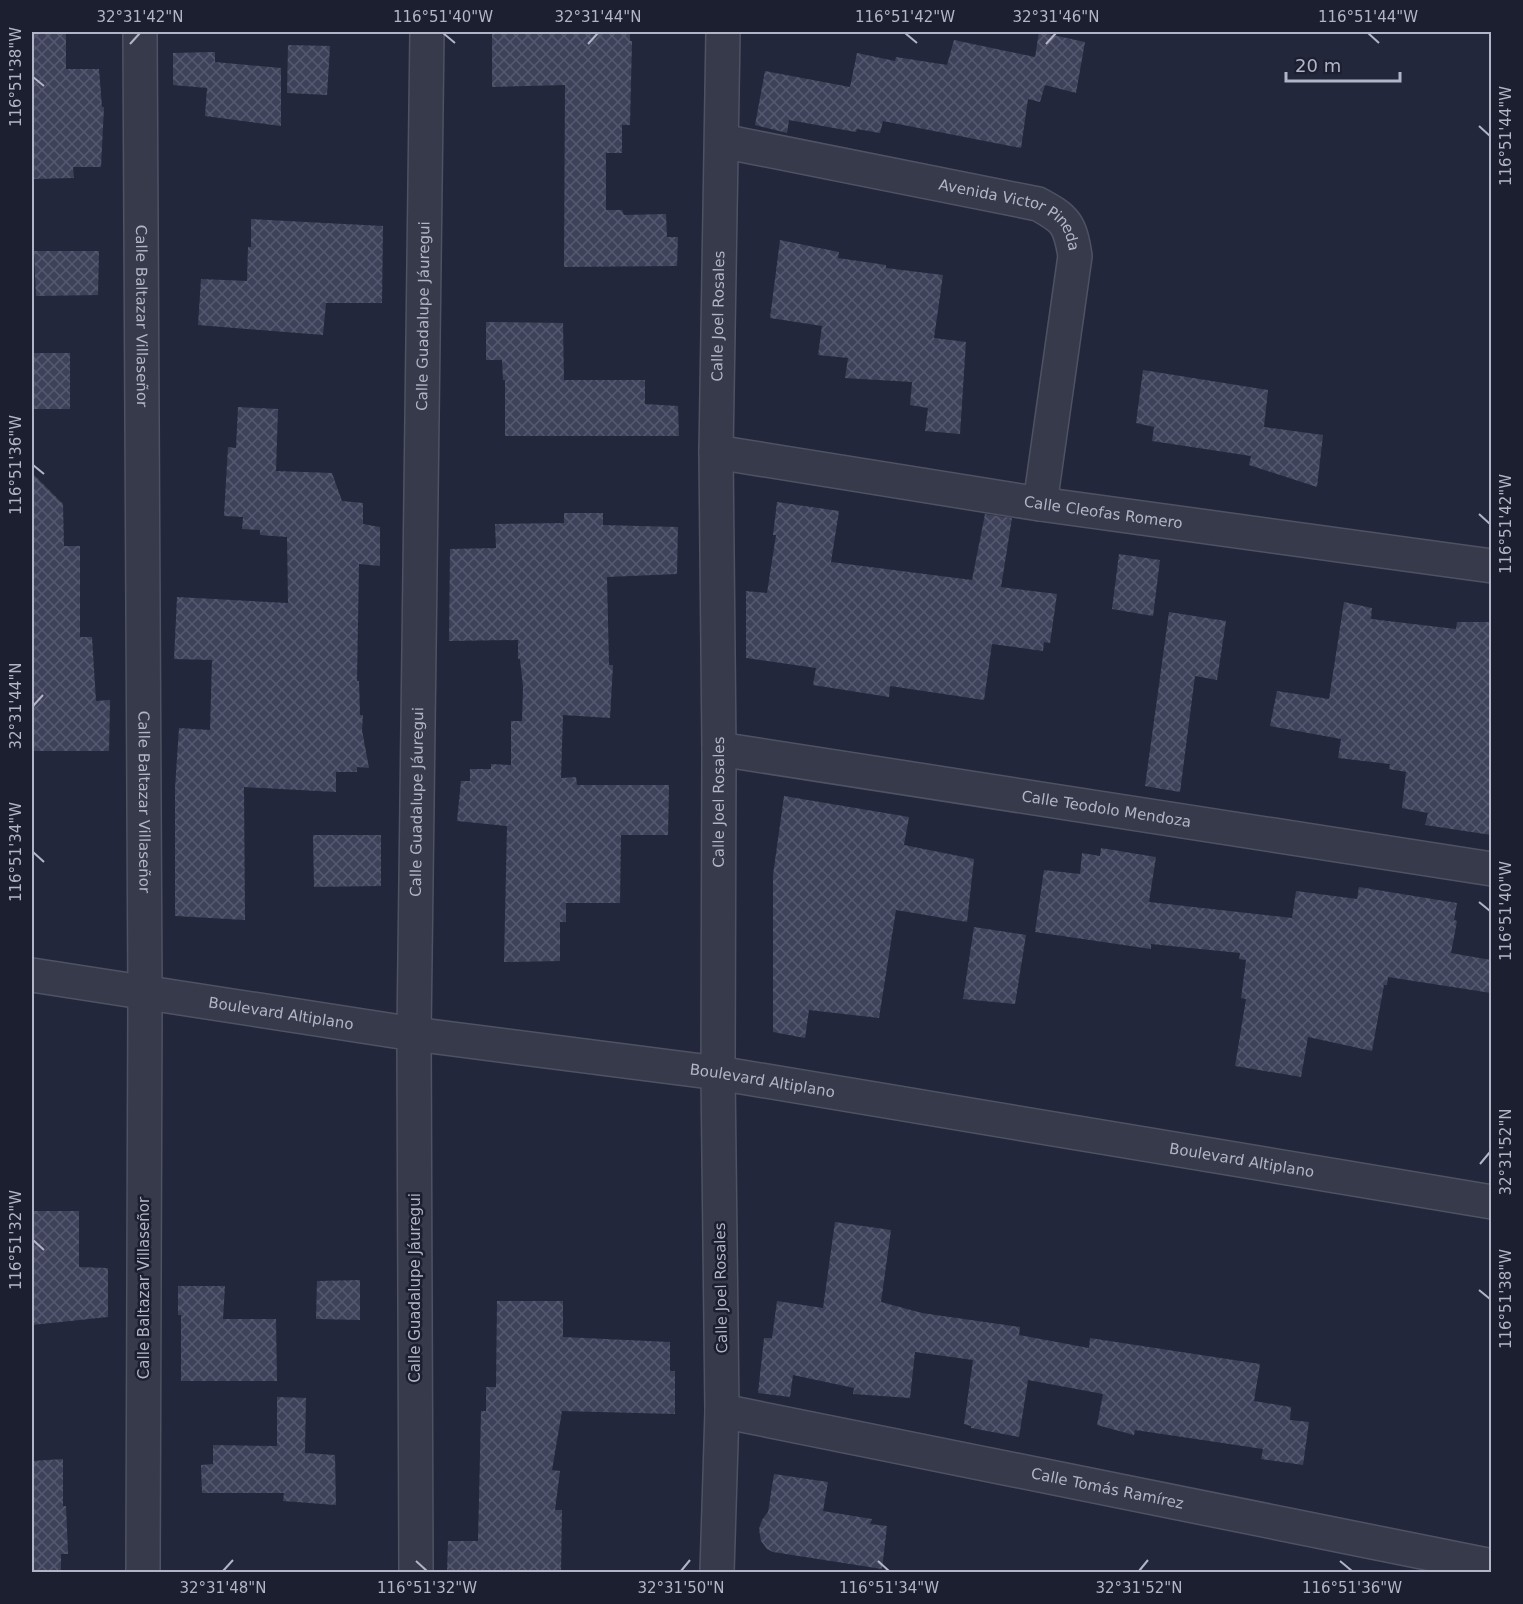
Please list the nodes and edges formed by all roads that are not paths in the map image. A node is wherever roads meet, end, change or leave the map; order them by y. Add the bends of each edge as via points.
1 (140, 32) edge
2 (427, 32) edge
3 (723, 32) edge
4 (722, 141) junction
5 (716, 452) junction
6 (1040, 504) junction
7 (1491, 566) edge
8 (719, 749) junction
9 (1491, 869) edge
10 (32, 975) edge
11 (145, 994) junction
12 (414, 1034) junction
13 (718, 1073) junction
14 (1491, 1202) edge
15 (722, 1411) junction
16 (1491, 1566) edge
17 (143, 1572) edge
18 (417, 1572) edge
19 (717, 1572) edge

1 - 11 street, Calle Baltazar Villaseñor
2 - 12 street, Calle Guadalupe Jáuregui
3 - 4 street, Calle Joel Rosales
4 - 5 street, Calle Joel Rosales
4 - 6 street, Avenida Victor Pineda via 1038,204 1059,216 1072,234 1075,256
5 - 6 street, Calle Cleofas Romero
5 - 8 street, Calle Joel Rosales
6 - 7 street, Calle Cleofas Romero
8 - 9 street, Calle Teodolo Mendoza
8 - 13 street, Calle Joel Rosales
10 - 11 street, Boulevard Altiplano
11 - 12 street, Boulevard Altiplano
11 - 17 street, Calle Baltazar Villaseñor
12 - 13 street, Boulevard Altiplano
12 - 18 street, Calle Guadalupe Jáuregui
13 - 14 street, Boulevard Altiplano
13 - 15 street, Calle Joel Rosales
15 - 16 street, Calle Tomás Ramírez
15 - 19 street, Calle Joel Rosales

